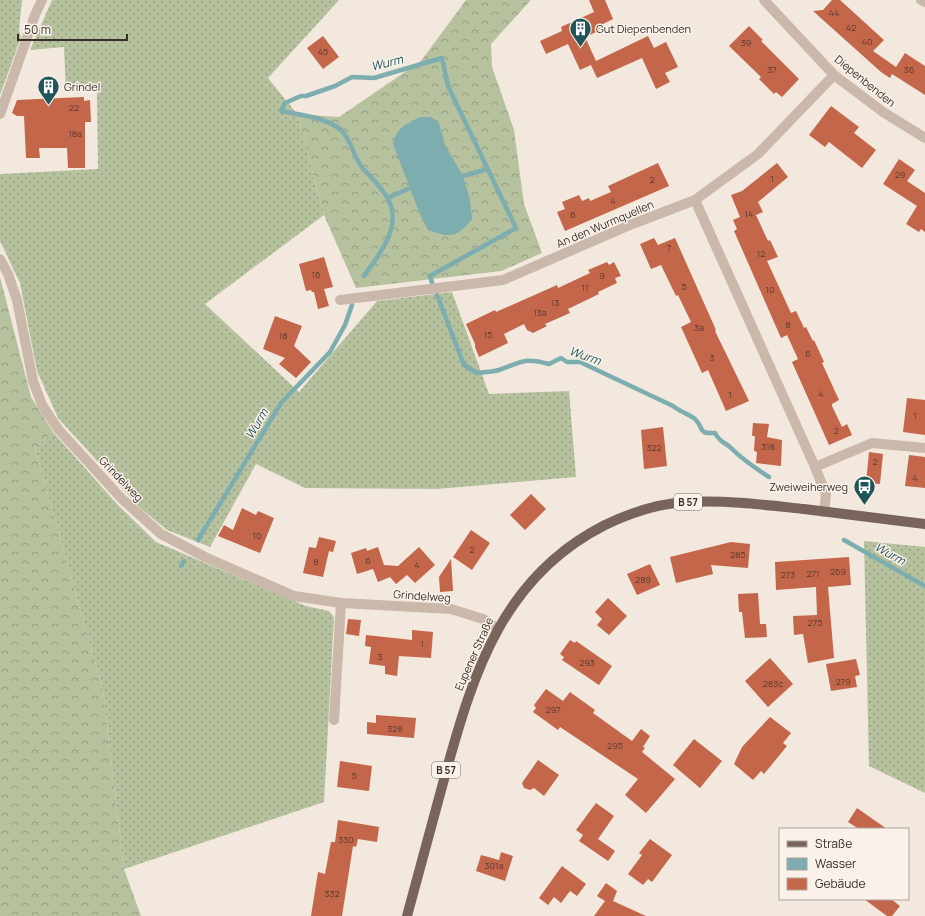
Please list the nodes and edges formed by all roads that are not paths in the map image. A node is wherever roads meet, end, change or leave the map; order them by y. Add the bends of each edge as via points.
1 (42, 0) edge
2 (764, 0) edge
3 (921, 0) edge
4 (925, 2) edge
5 (834, 75) junction
6 (0, 114) edge
7 (925, 138) edge
8 (695, 200) junction
9 (0, 259) edge
10 (340, 300) dead end
11 (925, 448) edge
12 (815, 467) junction
13 (824, 512) junction
14 (925, 524) edge
15 (341, 603) junction
16 (497, 628) junction
17 (334, 720) dead end
18 (407, 916) edge

1 - 6 street
2 - 5 street, Diepenbenden
3 - 4 street
5 - 7 street, Diepenbenden via 883,112
5 - 8 street, An den Wurmquellen via 758,154
8 - 10 street, An den Wurmquellen via 503,280
8 - 12 street
9 - 15 street, Grindelweg via 17,300 33,382 42,405 58,429 122,499 161,534 205,557 294,596
11 - 12 street via 872,443
12 - 13 street via 826,494
13 - 14 main road, Eupener Straße / B 57
13 - 16 main road, Eupener Straße / B 57 via 724,501 685,502 644,510 585,535 555,557 520,594
15 - 16 street, Grindelweg via 451,609 483,619
15 - 17 street
16 - 18 main road, Eupener Straße / B 57 via 474,679 459,723

